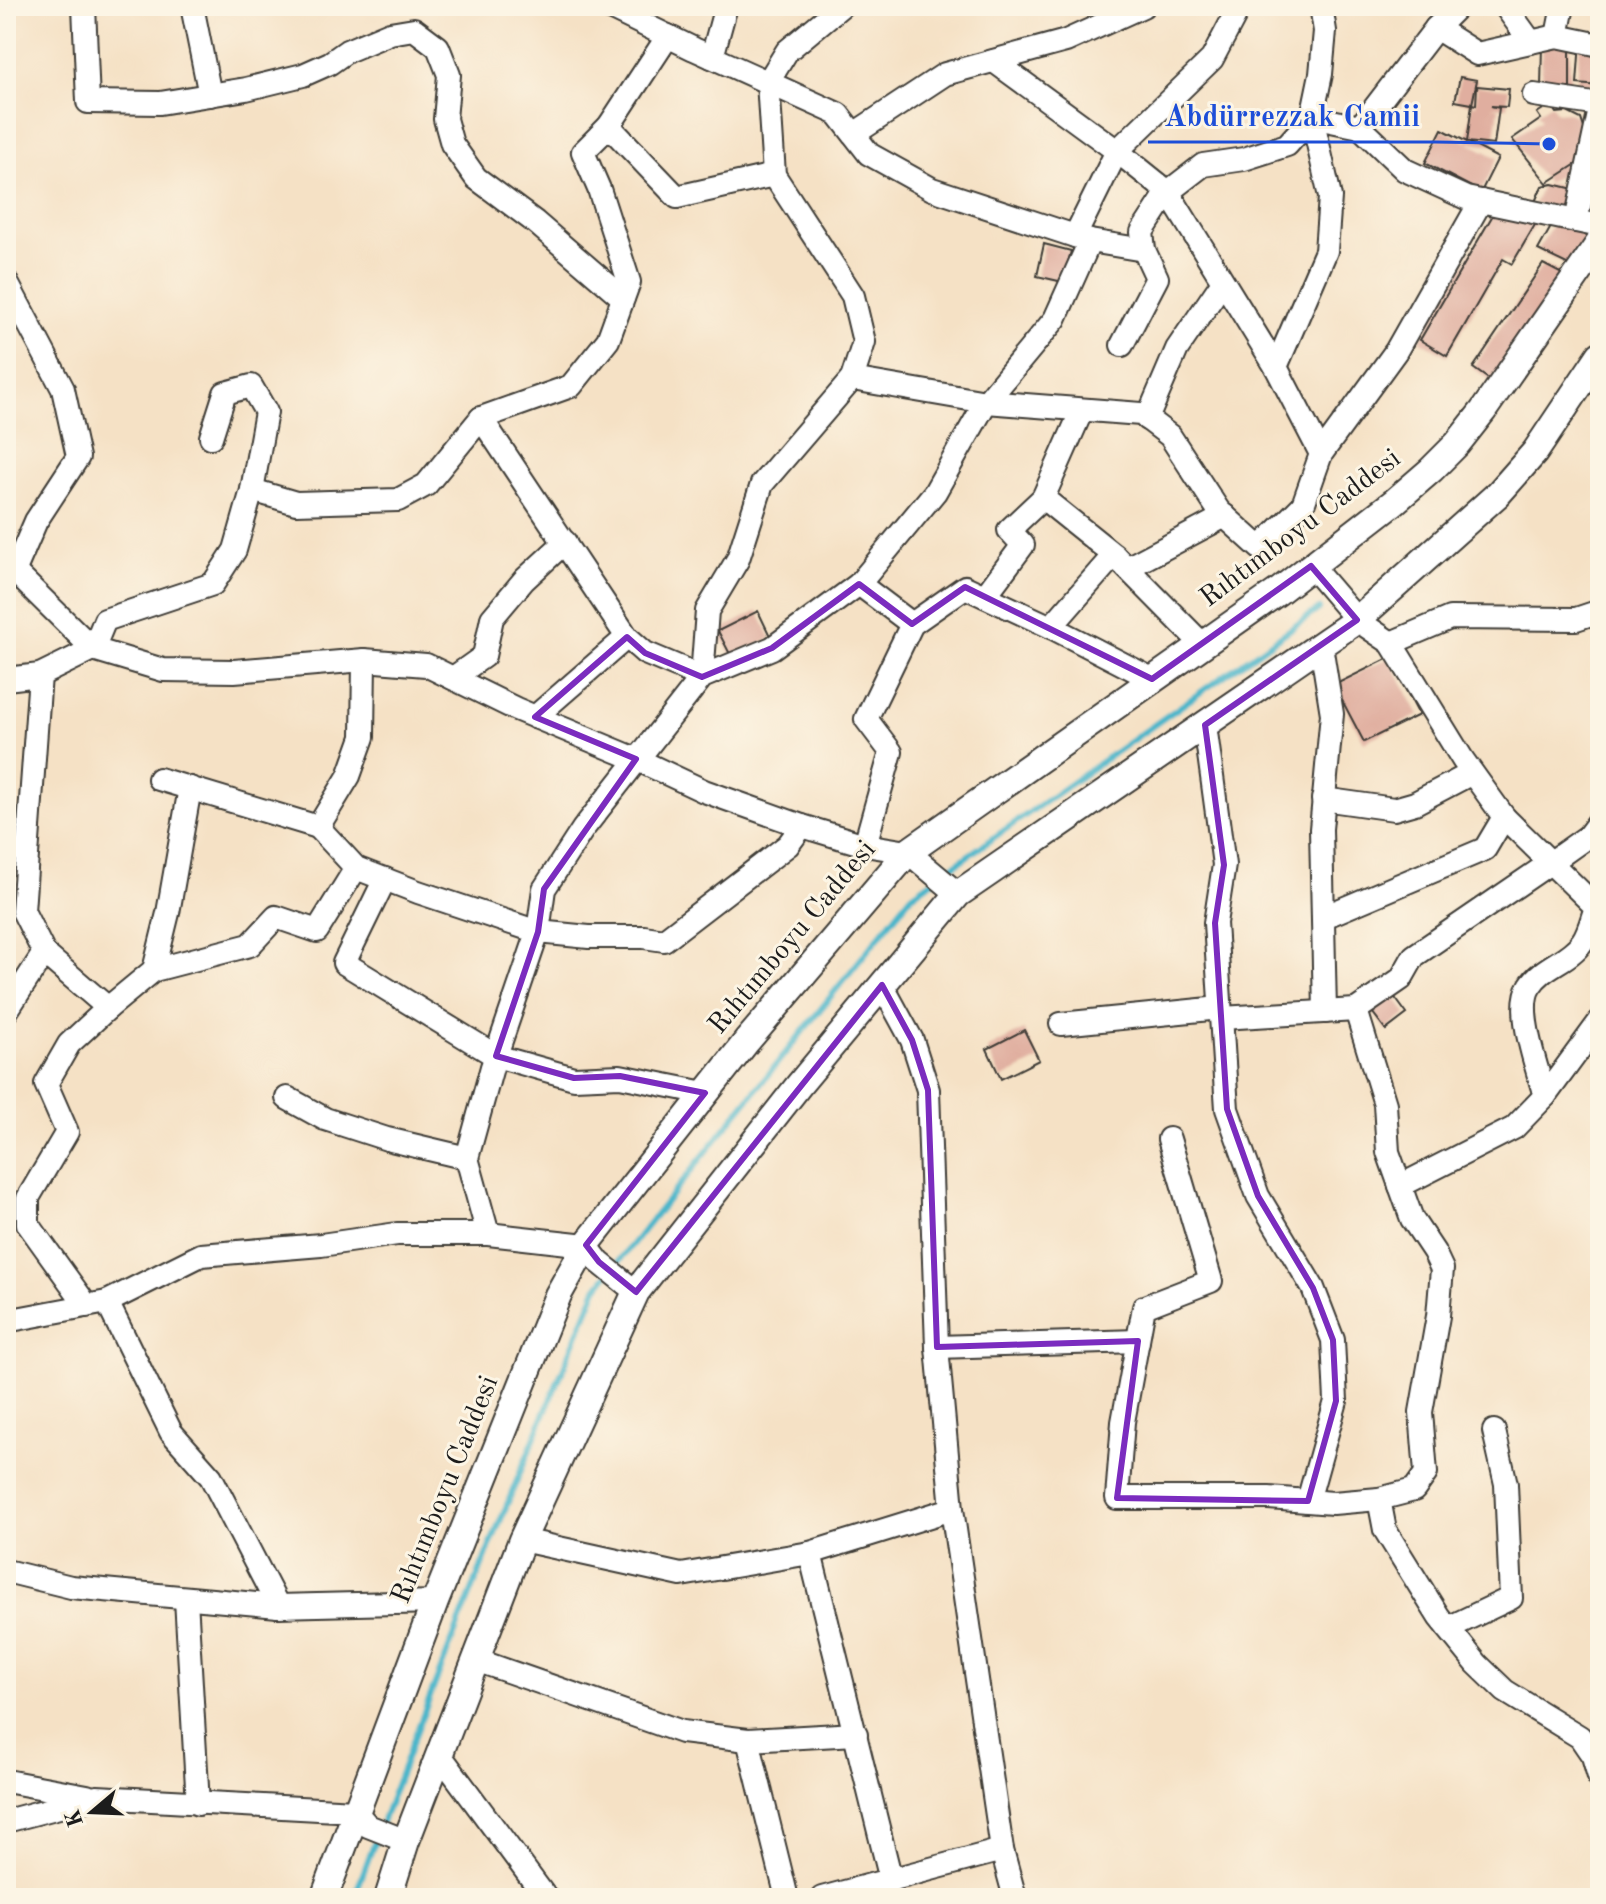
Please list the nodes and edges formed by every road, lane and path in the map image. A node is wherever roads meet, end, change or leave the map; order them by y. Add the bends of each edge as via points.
1 (84, 6) edge
2 (192, 6) edge
3 (606, 6) edge
4 (726, 6) edge
5 (841, 6) edge
6 (1143, 6) edge
7 (1240, 6) edge
8 (1321, 6) edge
9 (1458, 6) edge
10 (1505, 6) edge
11 (1563, 6) edge
12 (1436, 28) junction
13 (668, 36) junction
14 (1557, 36) junction
15 (1531, 42) junction
16 (1600, 45) edge
17 (712, 57) junction
18 (994, 61) junction
19 (768, 82) junction
20 (210, 95) junction
21 (1534, 95) dead end
22 (1600, 107) edge
23 (1312, 117) junction
24 (609, 126) junction
25 (1360, 127) junction
26 (854, 134) junction
27 (1117, 151) junction
28 (774, 175) junction
29 (1168, 192) junction
30 (1481, 201) junction
31 (1576, 221) junction
32 (1600, 226) edge
33 (1083, 238) junction
34 (1600, 242) edge
35 (1144, 250) junction
36 (6, 281) edge
37 (1222, 283) junction
38 (623, 298) junction
39 (1122, 345) dead end
40 (1597, 366) edge
41 (1276, 367) junction
42 (852, 379) junction
43 (986, 402) junction
44 (1082, 410) junction
45 (481, 418) junction
46 (1147, 419) junction
47 (211, 437) dead end
48 (1321, 454) junction
49 (252, 490) junction
50 (1043, 498) junction
51 (1225, 516) junction
52 (565, 542) junction
53 (1120, 561) junction
54 (1311, 566) junction
55 (10, 568) edge
56 (859, 584) junction
57 (985, 596) junction
58 (1600, 611) edge
59 (1357, 620) junction
60 (912, 624) junction
61 (1051, 627) junction
62 (627, 637) junction
63 (1391, 643) junction
64 (1202, 644) junction
65 (1321, 645) junction
66 (93, 649) junction
67 (364, 660) junction
68 (40, 675) junction
69 (702, 677) junction
70 (453, 678) junction
71 (6, 679) edge
72 (1152, 679) junction
73 (535, 717) junction
74 (1205, 725) junction
75 (636, 759) junction
76 (1472, 773) junction
77 (159, 779) dead end
78 (190, 788) junction
79 (1323, 799) junction
80 (1504, 817) junction
81 (1600, 820) edge
82 (802, 826) junction
83 (318, 827) junction
84 (865, 845) junction
85 (917, 859) junction
86 (1550, 863) junction
87 (356, 868) junction
88 (385, 879) junction
89 (953, 890) junction
90 (1324, 917) junction
91 (538, 932) junction
92 (44, 953) junction
93 (154, 970) junction
94 (882, 985) junction
95 (108, 1008) junction
96 (1356, 1010) junction
97 (6, 1012) edge
98 (1325, 1012) junction
99 (1220, 1013) junction
100 (1600, 1021) edge
101 (1061, 1024) dead end
102 (496, 1056) junction
103 (705, 1093) junction
104 (1545, 1096) junction
105 (287, 1098) dead end
106 (1169, 1139) dead end
107 (467, 1158) junction
108 (1400, 1186) junction
109 (488, 1234) junction
110 (592, 1254) junction
111 (630, 1286) junction
112 (97, 1304) junction
113 (6, 1321) edge
114 (1138, 1341) junction
115 (937, 1347) junction
116 (1494, 1431) dead end
117 (1379, 1499) junction
118 (1308, 1501) junction
119 (952, 1509) junction
120 (522, 1540) junction
121 (810, 1553) junction
122 (6, 1571) edge
123 (186, 1599) junction
124 (435, 1602) junction
125 (278, 1606) junction
126 (1448, 1628) junction
127 (476, 1660) junction
128 (856, 1734) junction
129 (748, 1740) junction
130 (440, 1755) junction
131 (1600, 1780) edge
132 (6, 1781) edge
133 (97, 1797) junction
134 (198, 1804) junction
135 (362, 1819) junction
136 (6, 1821) edge
137 (400, 1839) junction
138 (1002, 1850) junction
139 (891, 1880) junction
140 (324, 1898) edge
141 (388, 1898) edge
142 (546, 1898) edge
143 (787, 1898) edge
144 (822, 1898) edge
145 (1015, 1898) edge

1 - 20 street via 88,102 160,103
2 - 20 street
3 - 13 street
4 - 17 street
5 - 19 street via 787,51
6 - 18 street via 1066,41
7 - 27 street via 1212,59
8 - 23 street via 1325,31
9 - 12 street
10 - 15 street
11 - 14 street
12 - 15 street via 1477,54
12 - 25 street
13 - 17 street
13 - 24 street
14 - 15 street
14 - 16 street
17 - 19 street
18 - 26 street via 945,74
18 - 27 street
19 - 26 street via 838,114
19 - 28 street
20 - 38 street via 303,75 390,33 414,29 438,47 449,75 445,119 452,144 476,178
21 - 22 street
22 - 31 street
23 - 25 street
23 - 29 street via 1287,145 1203,165
23 - 41 street via 1330,197 1326,251
24 - 28 street via 677,197
24 - 38 street via 583,152 629,282
25 - 30 street via 1405,170
26 - 33 street via 869,154 932,189
27 - 29 street
27 - 33 street
28 - 42 street via 853,296 864,342
29 - 35 street via 1142,232
29 - 37 street
30 - 31 street
30 - 48 street via 1396,351
31 - 32 street
33 - 35 street
33 - 43 street via 1055,319
34 - 54 street, Rıhtımboyu Caddesi via 1457,444 1394,502
35 - 39 street via 1157,278
36 - 55 street via 63,389 78,457
37 - 41 street
37 - 46 street via 1177,349
38 - 45 street via 608,340 571,386
40 - 59 street via 1498,494
41 - 48 street
42 - 43 street
42 - 69 street via 762,484 738,559 707,611
43 - 44 street
43 - 56 street via 935,492
44 - 46 street via 1141,414
44 - 50 street
45 - 49 street via 426,485 398,500 296,503
45 - 52 street
46 - 51 street via 1170,436
47 - 49 street via 225,393 251,386 266,412
48 - 51 street via 1303,505 1260,548
49 - 66 street via 235,550 213,584 105,620
50 - 53 street
50 - 57 street via 1009,530 1023,545
51 - 53 street
52 - 62 street
52 - 70 street via 492,618 484,656
53 - 61 street
53 - 64 street
54 - 59 street
54 - 64 street, Rıhtımboyu Caddesi
55 - 66 street
56 - 60 street
56 - 69 street via 772,648
57 - 60 street via 965,587
57 - 61 street
58 - 63 street via 1576,619 1450,618
59 - 63 street
59 - 65 street
60 - 84 street via 866,719 891,752
61 - 72 street
62 - 69 street via 645,653
62 - 73 street
63 - 76 street
64 - 72 street, Rıhtımboyu Caddesi
65 - 74 street
65 - 79 street via 1332,714
66 - 67 street via 163,670 234,671
66 - 68 street
67 - 70 street via 426,665
67 - 83 street via 363,737 349,776
68 - 71 street
68 - 92 street via 23,911
69 - 75 street
70 - 73 street
72 - 85 street, Rıhtımboyu Caddesi
73 - 75 street
74 - 89 street
74 - 99 street via 1224,865 1215,923
75 - 82 street via 704,791
75 - 91 street via 544,889
76 - 79 street via 1394,809
76 - 80 street
77 - 78 street
78 - 83 street
78 - 93 street
79 - 90 street
80 - 86 street
80 - 90 street via 1485,849
81 - 86 street via 1588,836
82 - 84 street
82 - 91 street via 788,845 664,940
83 - 87 street
84 - 85 street
85 - 89 street
85 - 103 street, Rıhtımboyu Caddesi
86 - 96 street via 1414,956 1401,979
86 - 104 street via 1596,907 1583,941 1528,987 1524,1015
87 - 88 street
87 - 93 street via 317,931 276,917 250,945
88 - 91 street
88 - 102 street via 344,963
89 - 94 street
90 - 98 street
91 - 102 street
92 - 95 street
92 - 97 street
93 - 95 street
94 - 111 street
94 - 115 street via 912,1040 928,1090
95 - 112 street via 69,1044 46,1084 67,1132 28,1198 28,1224
96 - 98 street
96 - 108 street via 1385,1104 1388,1152
98 - 99 street
99 - 101 street
99 - 118 street via 1227,1109 1258,1196 1313,1288 1333,1340 1336,1401
100 - 104 street
102 - 103 street via 574,1078 620,1076
102 - 107 street
103 - 110 street, Rıhtımboyu Caddesi
104 - 108 street via 1514,1128
105 - 107 street via 325,1119
106 - 114 street via 1211,1281 1144,1307
107 - 109 street
108 - 117 street via 1412,1219 1442,1269 1421,1412 1426,1473 1414,1490
109 - 110 street
109 - 112 street via 397,1234 201,1255
110 - 111 street
110 - 124 street, Rıhtımboyu Caddesi via 558,1295
111 - 120 street
112 - 113 street
112 - 125 street via 171,1432 211,1477
114 - 115 street
114 - 118 street via 1123,1422 1117,1498
115 - 119 street
116 - 126 street via 1506,1484 1511,1598
117 - 118 street
117 - 126 street via 1385,1530
119 - 121 street
119 - 138 street
120 - 121 street via 681,1575
120 - 127 street
121 - 128 street
122 - 123 street via 71,1587
123 - 125 street
123 - 134 street
124 - 125 street
124 - 135 street, Rıhtımboyu Caddesi
126 - 131 street via 1505,1691 1580,1737
127 - 129 street via 682,1732
127 - 130 street
128 - 129 street
128 - 139 street
129 - 143 street
130 - 137 street
130 - 142 street
132 - 133 street
133 - 134 street
133 - 136 street
134 - 135 street
135 - 137 street
135 - 140 street, Rıhtımboyu Caddesi
137 - 141 street
138 - 139 street
138 - 145 street
139 - 144 street

